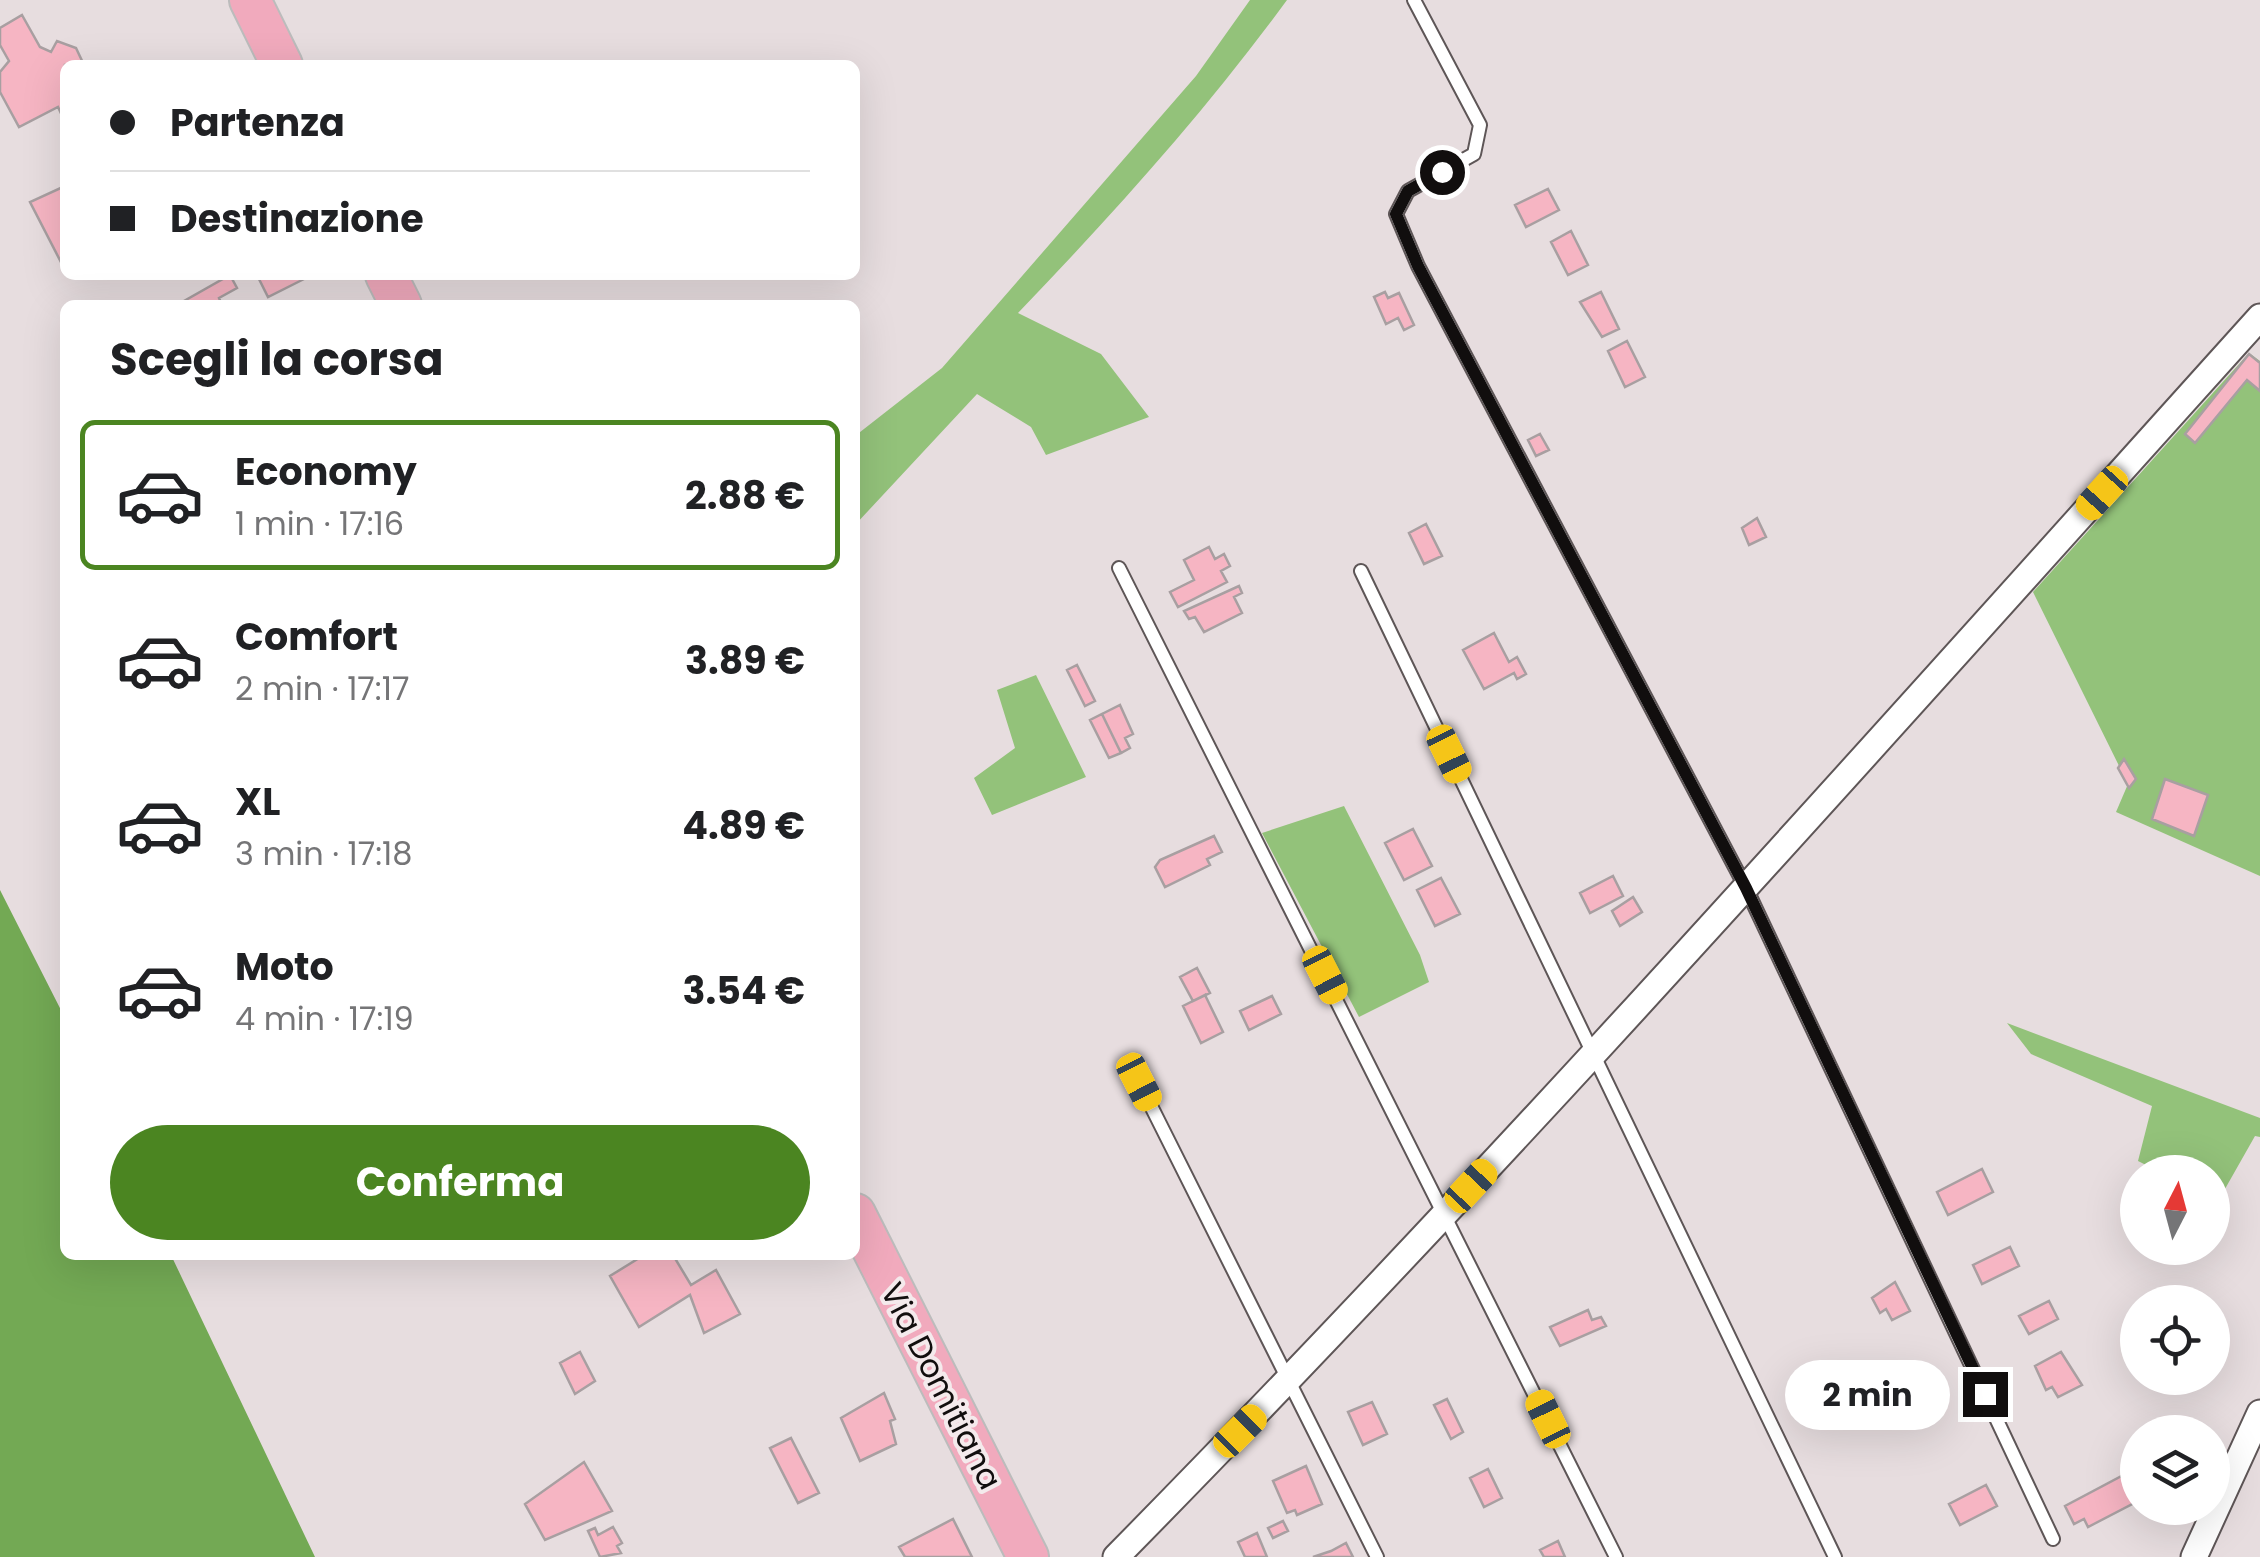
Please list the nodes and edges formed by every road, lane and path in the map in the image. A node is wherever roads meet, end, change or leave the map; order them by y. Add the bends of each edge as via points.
1 (250, 0) edge
2 (1414, 0) edge
3 (280, 60) edge
4 (2260, 317) edge
5 (1119, 568) dead end
6 (1361, 571) dead end
7 (1746, 888) junction
8 (1595, 1051) junction
9 (1139, 1082) dead end
10 (1446, 1213) junction
11 (860, 1224) edge
12 (1289, 1381) junction
13 (2260, 1413) edge
14 (2053, 1539) dead end
15 (1028, 1557) edge
16 (1116, 1557) edge
17 (1377, 1557) edge
18 (1616, 1557) edge
19 (1835, 1557) edge
20 (2194, 1557) edge

1 - 3 main road
2 - 7 lane via 1480,125 1474,154 1408,191 1396,214
4 - 7 street
5 - 10 lane
6 - 8 lane
7 - 8 street
7 - 14 lane
8 - 10 street
8 - 19 lane
9 - 12 lane
10 - 12 street
10 - 18 lane
11 - 15 main road, Via Domitiana
12 - 16 street
12 - 17 lane
13 - 20 street

